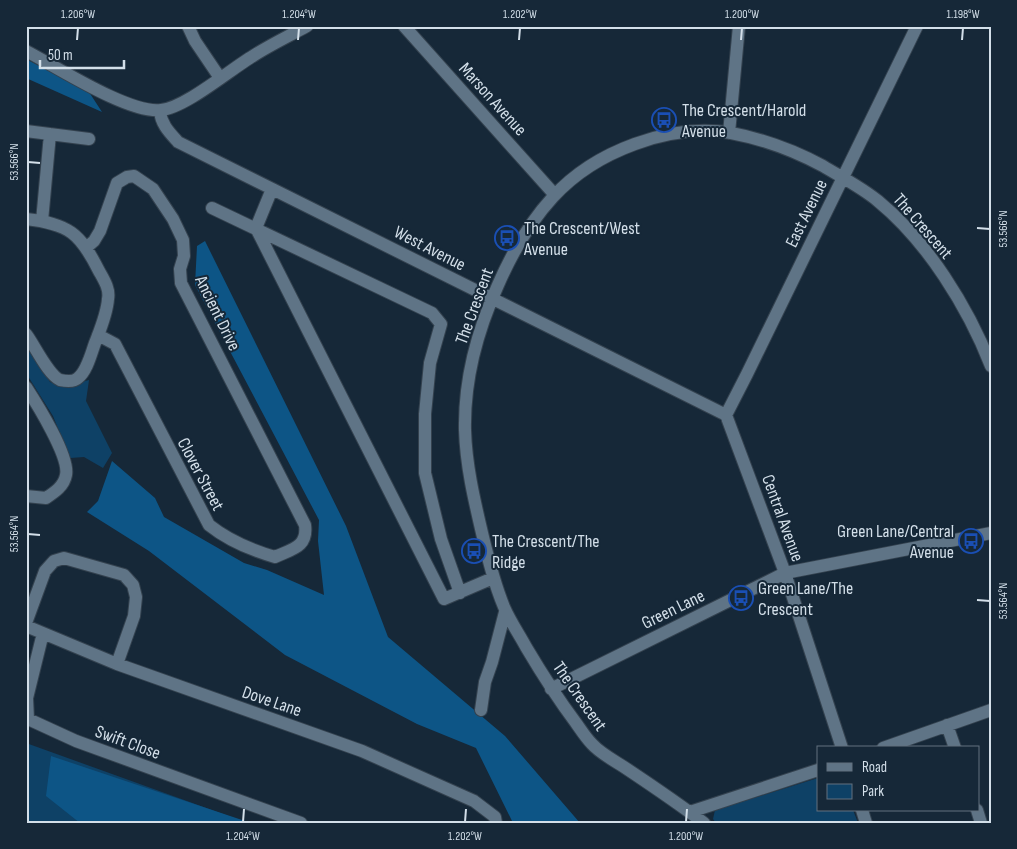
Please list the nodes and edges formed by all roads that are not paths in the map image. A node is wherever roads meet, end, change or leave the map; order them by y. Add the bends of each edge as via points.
1 (188, 26) edge
2 (306, 26) edge
3 (404, 26) edge
4 (739, 26) edge
5 (917, 26) edge
6 (26, 50) edge
7 (220, 78) junction
8 (160, 111) junction
9 (26, 131) edge
10 (729, 133) junction
11 (50, 134) junction
12 (89, 138) dead end
13 (843, 177) junction
14 (272, 189) junction
15 (555, 195) junction
16 (212, 208) dead end
17 (26, 219) edge
18 (42, 221) junction
19 (256, 228) junction
20 (87, 247) junction
21 (492, 299) junction
22 (26, 334) edge
23 (98, 335) junction
24 (991, 366) edge
25 (26, 387) edge
26 (726, 414) junction
27 (26, 496) edge
28 (305, 525) joint
29 (991, 533) edge
30 (785, 573) junction
31 (493, 578) junction
32 (460, 593) junction
33 (505, 612) junction
34 (26, 624) edge
35 (43, 633) junction
36 (117, 664) junction
37 (551, 689) junction
38 (482, 710) dead end
39 (991, 710) edge
40 (947, 725) junction
41 (841, 746) edge
42 (889, 746) edge
43 (954, 746) edge
44 (817, 770) edge
45 (690, 812) junction
46 (301, 823) edge
47 (496, 823) edge
48 (704, 823) edge

1 - 7 street
2 - 7 street
3 - 15 street, Marson Avenue
4 - 10 street
5 - 13 street, East Avenue
6 - 8 street via 112,97
7 - 8 street via 185,101
8 - 14 street, West Avenue via 161,119 178,142
9 - 11 street
10 - 13 street, The Crescent via 764,141
10 - 15 street, The Crescent via 694,132 637,142 606,156
11 - 12 street
11 - 18 street
13 - 24 street, The Crescent via 884,206 933,261 958,298
13 - 26 street, East Avenue
14 - 19 street
14 - 21 street, West Avenue
15 - 21 street, The Crescent via 531,225
16 - 19 street
17 - 18 street
18 - 20 street via 73,233
19 - 32 street via 444,599
19 - 32 street via 432,313 441,324 430,363 424,473 440,539
20 - 23 street via 107,286 108,299
20 - 28 street, Ancient Drive via 100,231 117,183 127,176 134,176 153,189 183,240 181,283
21 - 26 street, West Avenue
21 - 31 street, The Crescent via 478,337 468,386 465,429 471,487
22 - 23 street via 48,369 59,379 72,381 79,378 86,366
23 - 28 street, Clover Street via 115,344 209,525 249,550 275,557 301,546 307,535
25 - 27 street via 67,466 60,489 46,498
26 - 30 street, Central Avenue
29 - 30 street, Green Lane
30 - 37 street, Green Lane
30 - 41 street, Central Avenue
31 - 32 street
31 - 33 street, The Crescent
33 - 37 street, The Crescent
33 - 38 street via 485,682
34 - 35 street, Dove Lane
34 - 36 street via 45,571 54,561 64,558 124,575 133,585 136,597 134,616
35 - 36 street, Dove Lane
35 - 46 street, Swift Close via 27,698 28,719 76,741
36 - 47 street, Dove Lane via 362,751 474,801 495,817
37 - 45 street, The Crescent via 594,746
39 - 40 street
40 - 42 street
40 - 43 street
44 - 45 street
45 - 48 street, The Crescent

